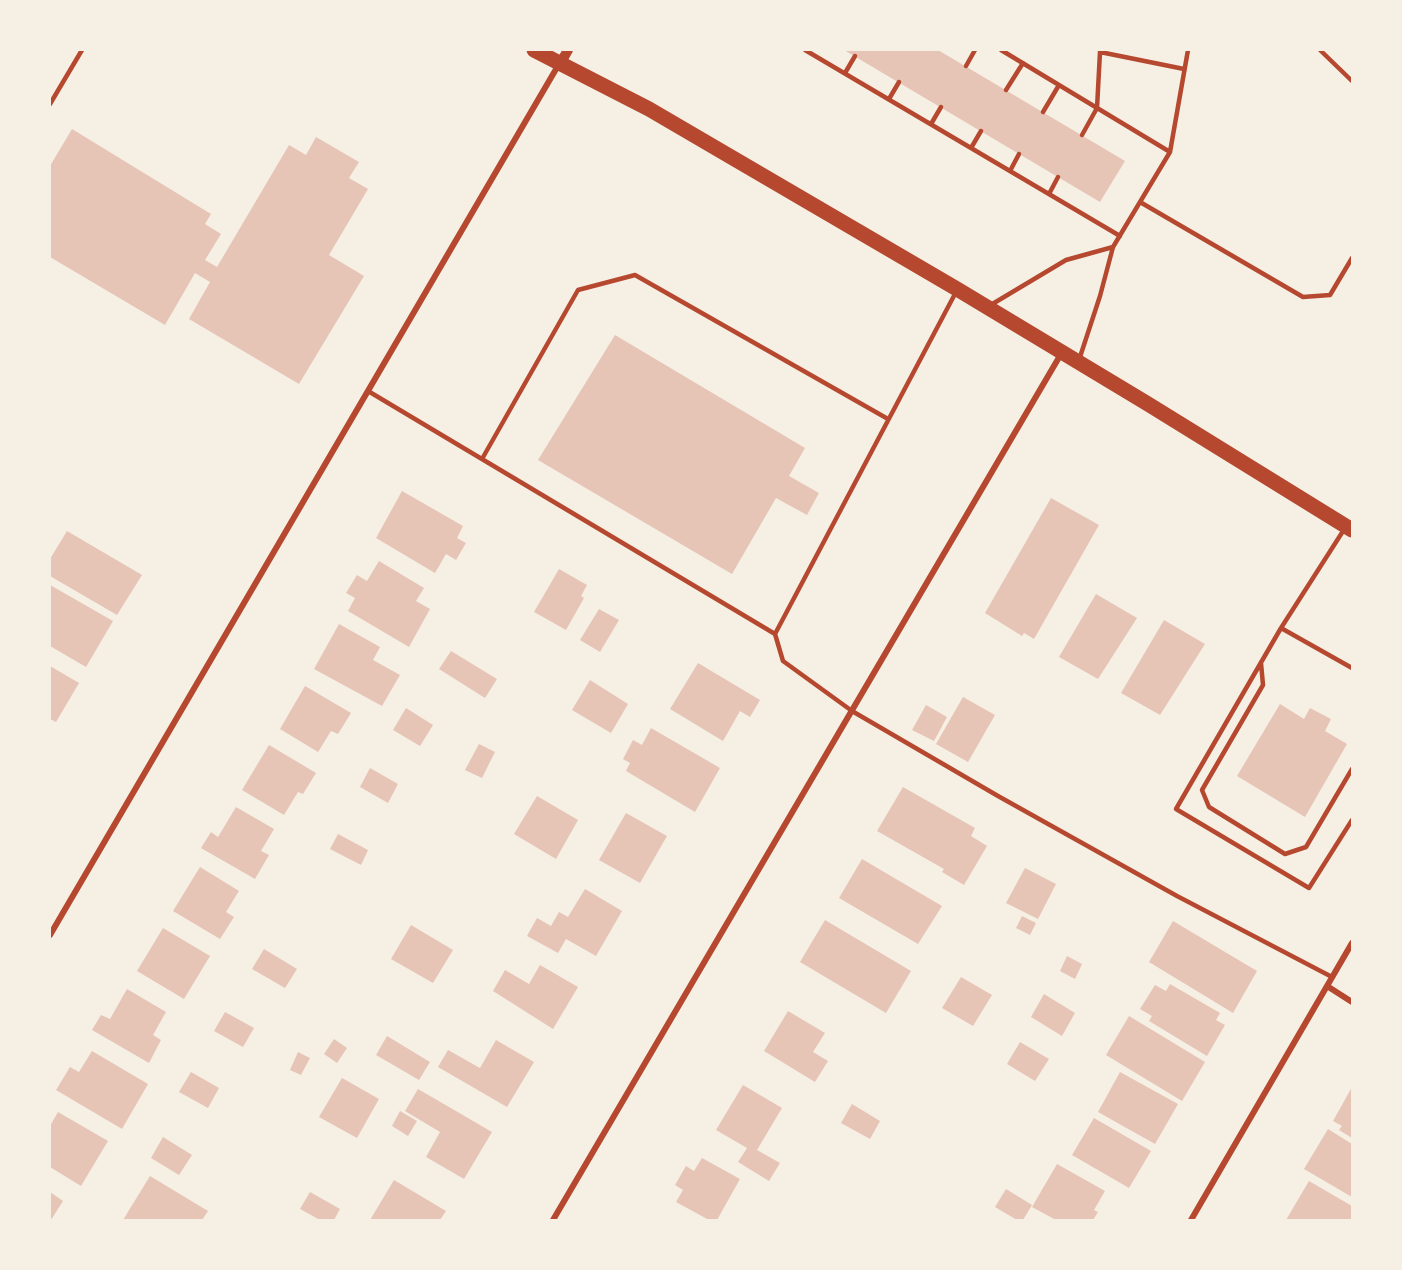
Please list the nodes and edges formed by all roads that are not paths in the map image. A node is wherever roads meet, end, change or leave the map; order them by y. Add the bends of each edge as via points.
1 (82, 50) edge
2 (534, 50) edge
3 (568, 50) edge
4 (807, 50) edge
5 (975, 50) edge
6 (1001, 50) edge
7 (1188, 50) edge
8 (1320, 50) edge
9 (1100, 51) edge
10 (855, 56) dead end
11 (1023, 63) junction
12 (560, 64) junction
13 (966, 66) dead end
14 (1184, 69) junction
15 (845, 73) junction
16 (1353, 81) edge
17 (898, 82) dead end
18 (1059, 85) junction
19 (1006, 90) dead end
20 (889, 99) junction
21 (50, 104) edge
22 (941, 107) dead end
23 (1097, 108) junction
24 (1043, 112) dead end
25 (931, 124) junction
26 (981, 131) dead end
27 (1082, 135) dead end
28 (971, 148) junction
29 (1170, 152) junction
30 (1019, 154) dead end
31 (1010, 171) junction
32 (1058, 177) dead end
33 (1049, 194) junction
34 (1140, 202) junction
35 (1120, 236) junction
36 (1113, 247) junction
37 (1353, 258) edge
38 (957, 290) junction
39 (987, 307) junction
40 (1062, 353) junction
41 (1078, 363) junction
42 (368, 391) junction
43 (888, 419) junction
44 (482, 459) junction
45 (1349, 528) edge
46 (1281, 627) junction
47 (775, 634) junction
48 (1261, 663) junction
49 (1353, 668) edge
50 (852, 711) junction
51 (1353, 769) edge
52 (1353, 820) edge
53 (50, 935) edge
54 (1353, 942) edge
55 (1332, 977) junction
56 (1328, 986) junction
57 (1353, 1002) edge
58 (553, 1221) edge
59 (1191, 1221) edge

1 - 21 lane
2 - 12 main road
3 - 12 street
4 - 15 lane
5 - 13 lane
6 - 11 lane
7 - 14 lane
8 - 16 lane
9 - 14 lane
9 - 23 lane
10 - 15 lane
11 - 18 lane
11 - 19 lane
12 - 38 main road via 649,109
12 - 42 street
14 - 29 lane
15 - 20 lane
17 - 20 lane
18 - 23 lane
18 - 24 lane
20 - 25 lane
22 - 25 lane
23 - 27 lane
23 - 29 lane
25 - 28 lane
26 - 28 lane
28 - 31 lane
29 - 34 lane
30 - 31 lane
31 - 33 lane
32 - 33 lane
33 - 35 lane
34 - 35 lane
34 - 37 lane via 1303,297 1330,295
35 - 36 lane
36 - 39 lane via 1066,260
36 - 41 lane
38 - 39 main road
38 - 43 lane
39 - 40 main road
40 - 41 main road
40 - 50 street
41 - 45 main road
42 - 44 lane
42 - 53 street
43 - 44 lane via 635,275 578,290
43 - 47 lane
44 - 47 lane
45 - 46 lane
46 - 48 lane
46 - 49 lane
47 - 50 lane via 783,661
48 - 51 lane via 1263,685 1202,790 1209,807 1285,854 1306,847
48 - 52 lane via 1176,809 1309,888
50 - 55 lane via 1167,890
50 - 58 street
54 - 55 street
55 - 56 street
56 - 57 street
56 - 59 street

